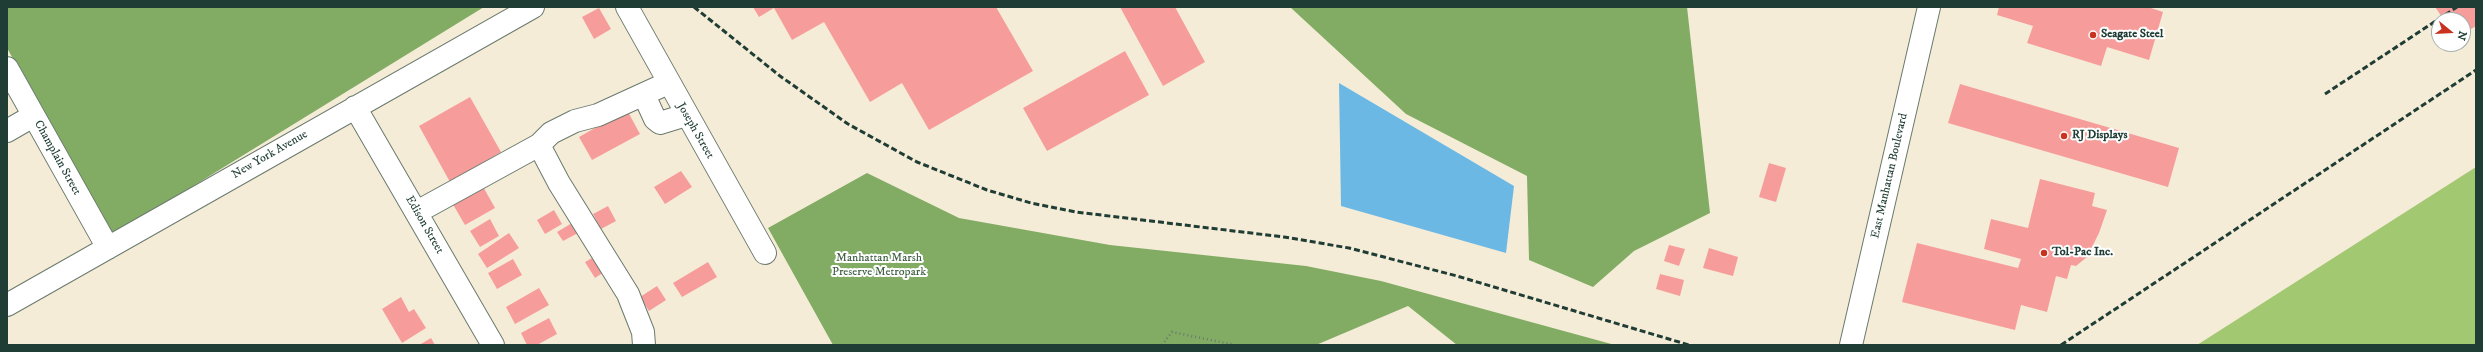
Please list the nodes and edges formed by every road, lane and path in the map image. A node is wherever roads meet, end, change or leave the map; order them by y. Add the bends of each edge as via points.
1 (533, 7) edge
2 (626, 7) edge
3 (1929, 7) edge
4 (7, 68) edge
5 (668, 83) junction
6 (644, 95) junction
7 (355, 107) junction
8 (686, 115) junction
9 (33, 116) junction
10 (7, 131) edge
11 (539, 145) junction
12 (417, 212) junction
13 (108, 248) junction
14 (765, 253) dead end
15 (7, 305) edge
16 (493, 345) edge
17 (644, 345) edge
18 (1162, 345) edge
19 (1235, 345) edge
20 (1851, 345) edge

1 - 7 street, New York Avenue
2 - 5 street, Joseph Street
3 - 20 street, East Manhattan Boulevard
4 - 9 street, Champlain Street
5 - 6 street
5 - 8 street, Joseph Street
6 - 8 street via 655,119 660,123
6 - 11 street via 551,133
7 - 12 street, Edison Street
7 - 13 street, New York Avenue
8 - 14 street, Joseph Street
9 - 10 street
9 - 13 street, Champlain Street
11 - 12 street
11 - 17 street via 559,183 628,294 643,332
12 - 16 street, Edison Street
13 - 15 street, New York Avenue
18 - 19 path via 1172,332

